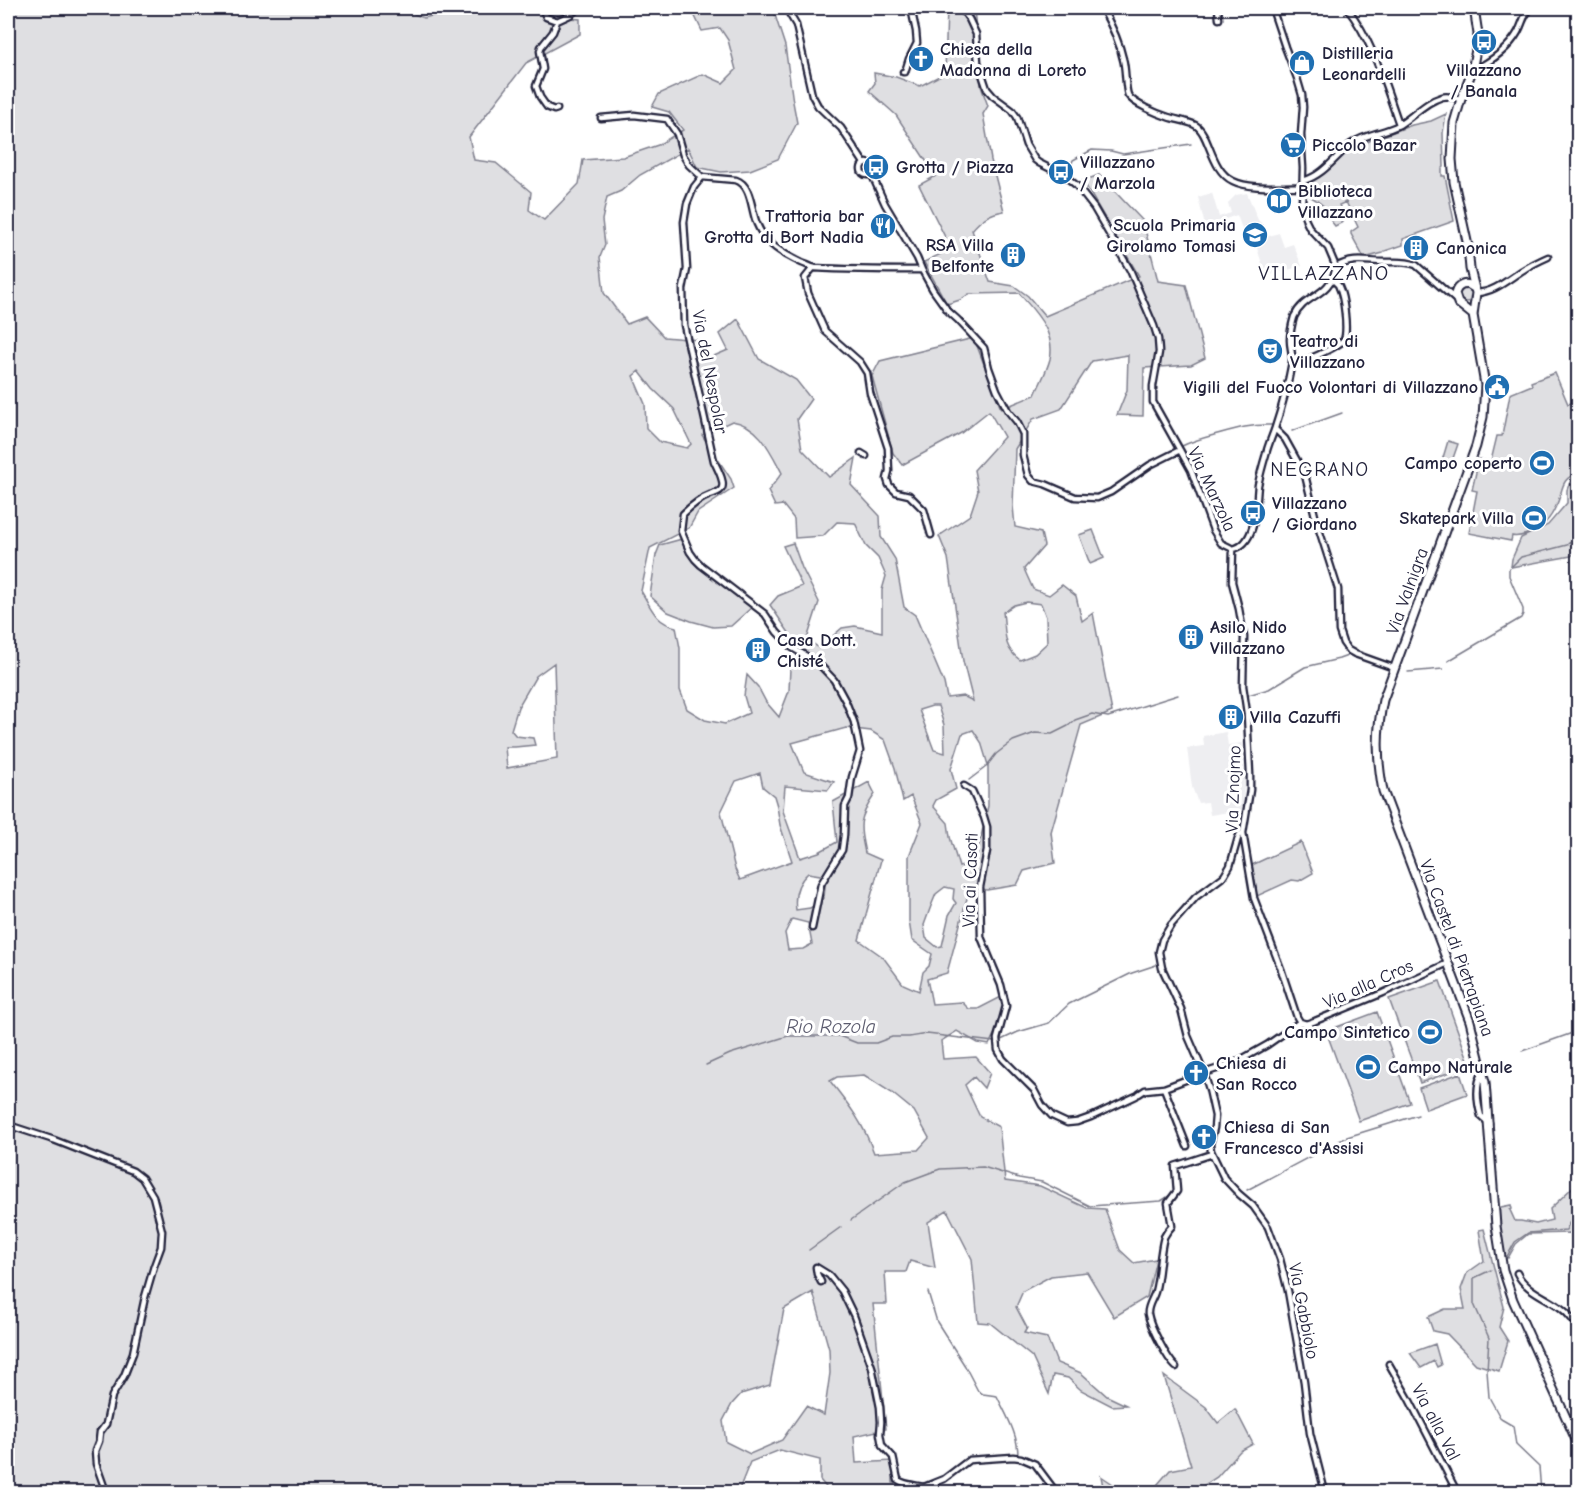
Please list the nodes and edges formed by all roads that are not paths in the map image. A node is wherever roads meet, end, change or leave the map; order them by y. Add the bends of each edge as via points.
1 (542, 8) edge
2 (579, 8) edge
3 (786, 8) edge
4 (911, 8) edge
5 (961, 8) edge
6 (1102, 8) edge
7 (1218, 8) edge
8 (1272, 8) edge
9 (1347, 8) edge
10 (1474, 8) edge
11 (1531, 8) edge
12 (1219, 19) dead end
13 (557, 21) junction
14 (1472, 71) junction
15 (903, 72) dead end
16 (1461, 99) junction
17 (558, 109) dead end
18 (601, 118) dead end
19 (1399, 124) junction
20 (864, 163) junction
21 (871, 173) junction
22 (702, 177) junction
23 (1302, 184) junction
24 (1548, 256) dead end
25 (1336, 267) junction
26 (813, 268) junction
27 (1470, 269) junction
28 (922, 270) junction
29 (1333, 280) junction
30 (1465, 284) junction
31 (1443, 288) junction
32 (1456, 289) junction
33 (1475, 295) junction
34 (1459, 303) junction
35 (1473, 315) junction
36 (1292, 363) junction
37 (1275, 429) junction
38 (1180, 450) junction
39 (931, 536) dead end
40 (1231, 548) junction
41 (1394, 668) junction
42 (964, 786) dead end
43 (1243, 833) junction
44 (812, 928) dead end
45 (1448, 963) junction
46 (1300, 1022) junction
47 (1204, 1073) junction
48 (1164, 1088) junction
49 (8, 1125) edge
50 (1187, 1146) dead end
51 (1212, 1154) junction
52 (1516, 1273) dead end
53 (820, 1282) dead end
54 (1578, 1332) edge
55 (1389, 1364) dead end
56 (1176, 1367) dead end
57 (1578, 1444) edge
58 (924, 1490) edge
59 (106, 1492) edge
60 (1056, 1492) edge
61 (1325, 1492) edge
62 (1457, 1492) edge

1 - 13 street via 546,17
2 - 13 street
3 - 20 street via 796,25 812,95
4 - 15 street via 917,43
5 - 38 street, Via Marzola via 976,34 978,62 987,89 1017,117 1035,160 1076,185 1130,270 1158,339 1153,402
6 - 23 street via 1113,26 1128,94 1133,100 1196,126 1215,162 1230,179 1246,185
7 - 12 street
8 - 23 street via 1302,95
9 - 19 street via 1374,56
10 - 14 main road via 1478,34
11 - 14 street via 1508,46
13 - 17 street via 540,51 543,69 536,86 547,107
14 - 16 main road
16 - 19 street via 1440,98
16 - 27 main road via 1454,123 1452,159
18 - 22 street via 634,115 667,119 689,165
19 - 23 street via 1355,141 1329,166
20 - 21 street via 873,166
20 - 21 street via 862,171
21 - 28 street
22 - 26 street via 740,181 767,241
22 - 44 street, Via del Nespolar via 687,204 684,222 684,326 714,461 723,482 719,492 694,503 683,514 681,531 701,565 758,607 792,647 818,663 834,680 854,722 860,751 845,806 842,850 821,884
23 - 25 street via 1306,221 1331,252
24 - 33 street via 1504,284
25 - 29 street
25 - 31 street via 1352,260 1408,261
26 - 28 street
26 - 39 street via 806,278 808,293 825,332 867,373 888,448 887,479 896,492 909,495 924,510
27 - 30 main road
27 - 33 main road
28 - 38 street via 948,311 984,348 997,390 1023,434 1023,455 1033,481 1075,497 1097,498
29 - 36 street via 1303,304 1293,320
29 - 36 street via 1339,286 1344,306 1344,340
30 - 32 main road
30 - 33 main road via 1471,285
31 - 32 street
31 - 34 street
32 - 34 main road
33 - 34 main road via 1470,305
33 - 35 main road, Via Valnigra
34 - 35 main road
35 - 41 main road, Via Valnigra via 1485,385 1480,435
36 - 37 street
37 - 40 street via 1258,485 1253,524 1243,543
37 - 41 street via 1305,475 1338,589 1343,644 1355,654
38 - 40 street, Via Marzola via 1213,530 1221,543
40 - 43 street, Via Znojmo via 1232,582 1244,637 1243,686 1250,781
41 - 45 main road, Via Castel di Pietrapiana via 1378,722 1378,767 1391,815
42 - 48 street, Via ai Casoti via 972,791 987,827 980,887 981,937 1006,1006 998,1050 1034,1090 1042,1106 1067,1124 1091,1117 1145,1090
43 - 46 street, Via Znojmo via 1254,898
43 - 47 street via 1224,876 1196,897 1171,925 1160,952 1162,968
45 - 46 street, Via alla Cros via 1352,1007 1308,1024
45 - 57 main road, Via Castel di Pietrapiana via 1470,1021 1483,1071 1503,1270
46 - 47 street, Via alla Cros via 1251,1055
47 - 48 street, Via ai Casoti
47 - 51 street via 1215,1116
48 - 50 street
49 - 59 street via 133,1171 142,1178 156,1205 162,1230 161,1247 133,1353 112,1396 106,1424 94,1451
51 - 56 street via 1175,1166 1177,1191 1168,1203 1172,1226 1165,1235 1149,1306 1153,1328
51 - 61 street, Via Gabbiolo via 1224,1178 1261,1216 1275,1242 1288,1291 1310,1433
52 - 54 street via 1522,1283 1564,1310
53 - 58 street via 816,1267 842,1291 854,1316 872,1367 880,1407 879,1434 882,1445 893,1457 898,1480
55 - 62 street, Via alla Val
58 - 60 street via 969,1460 1013,1457 1035,1464

